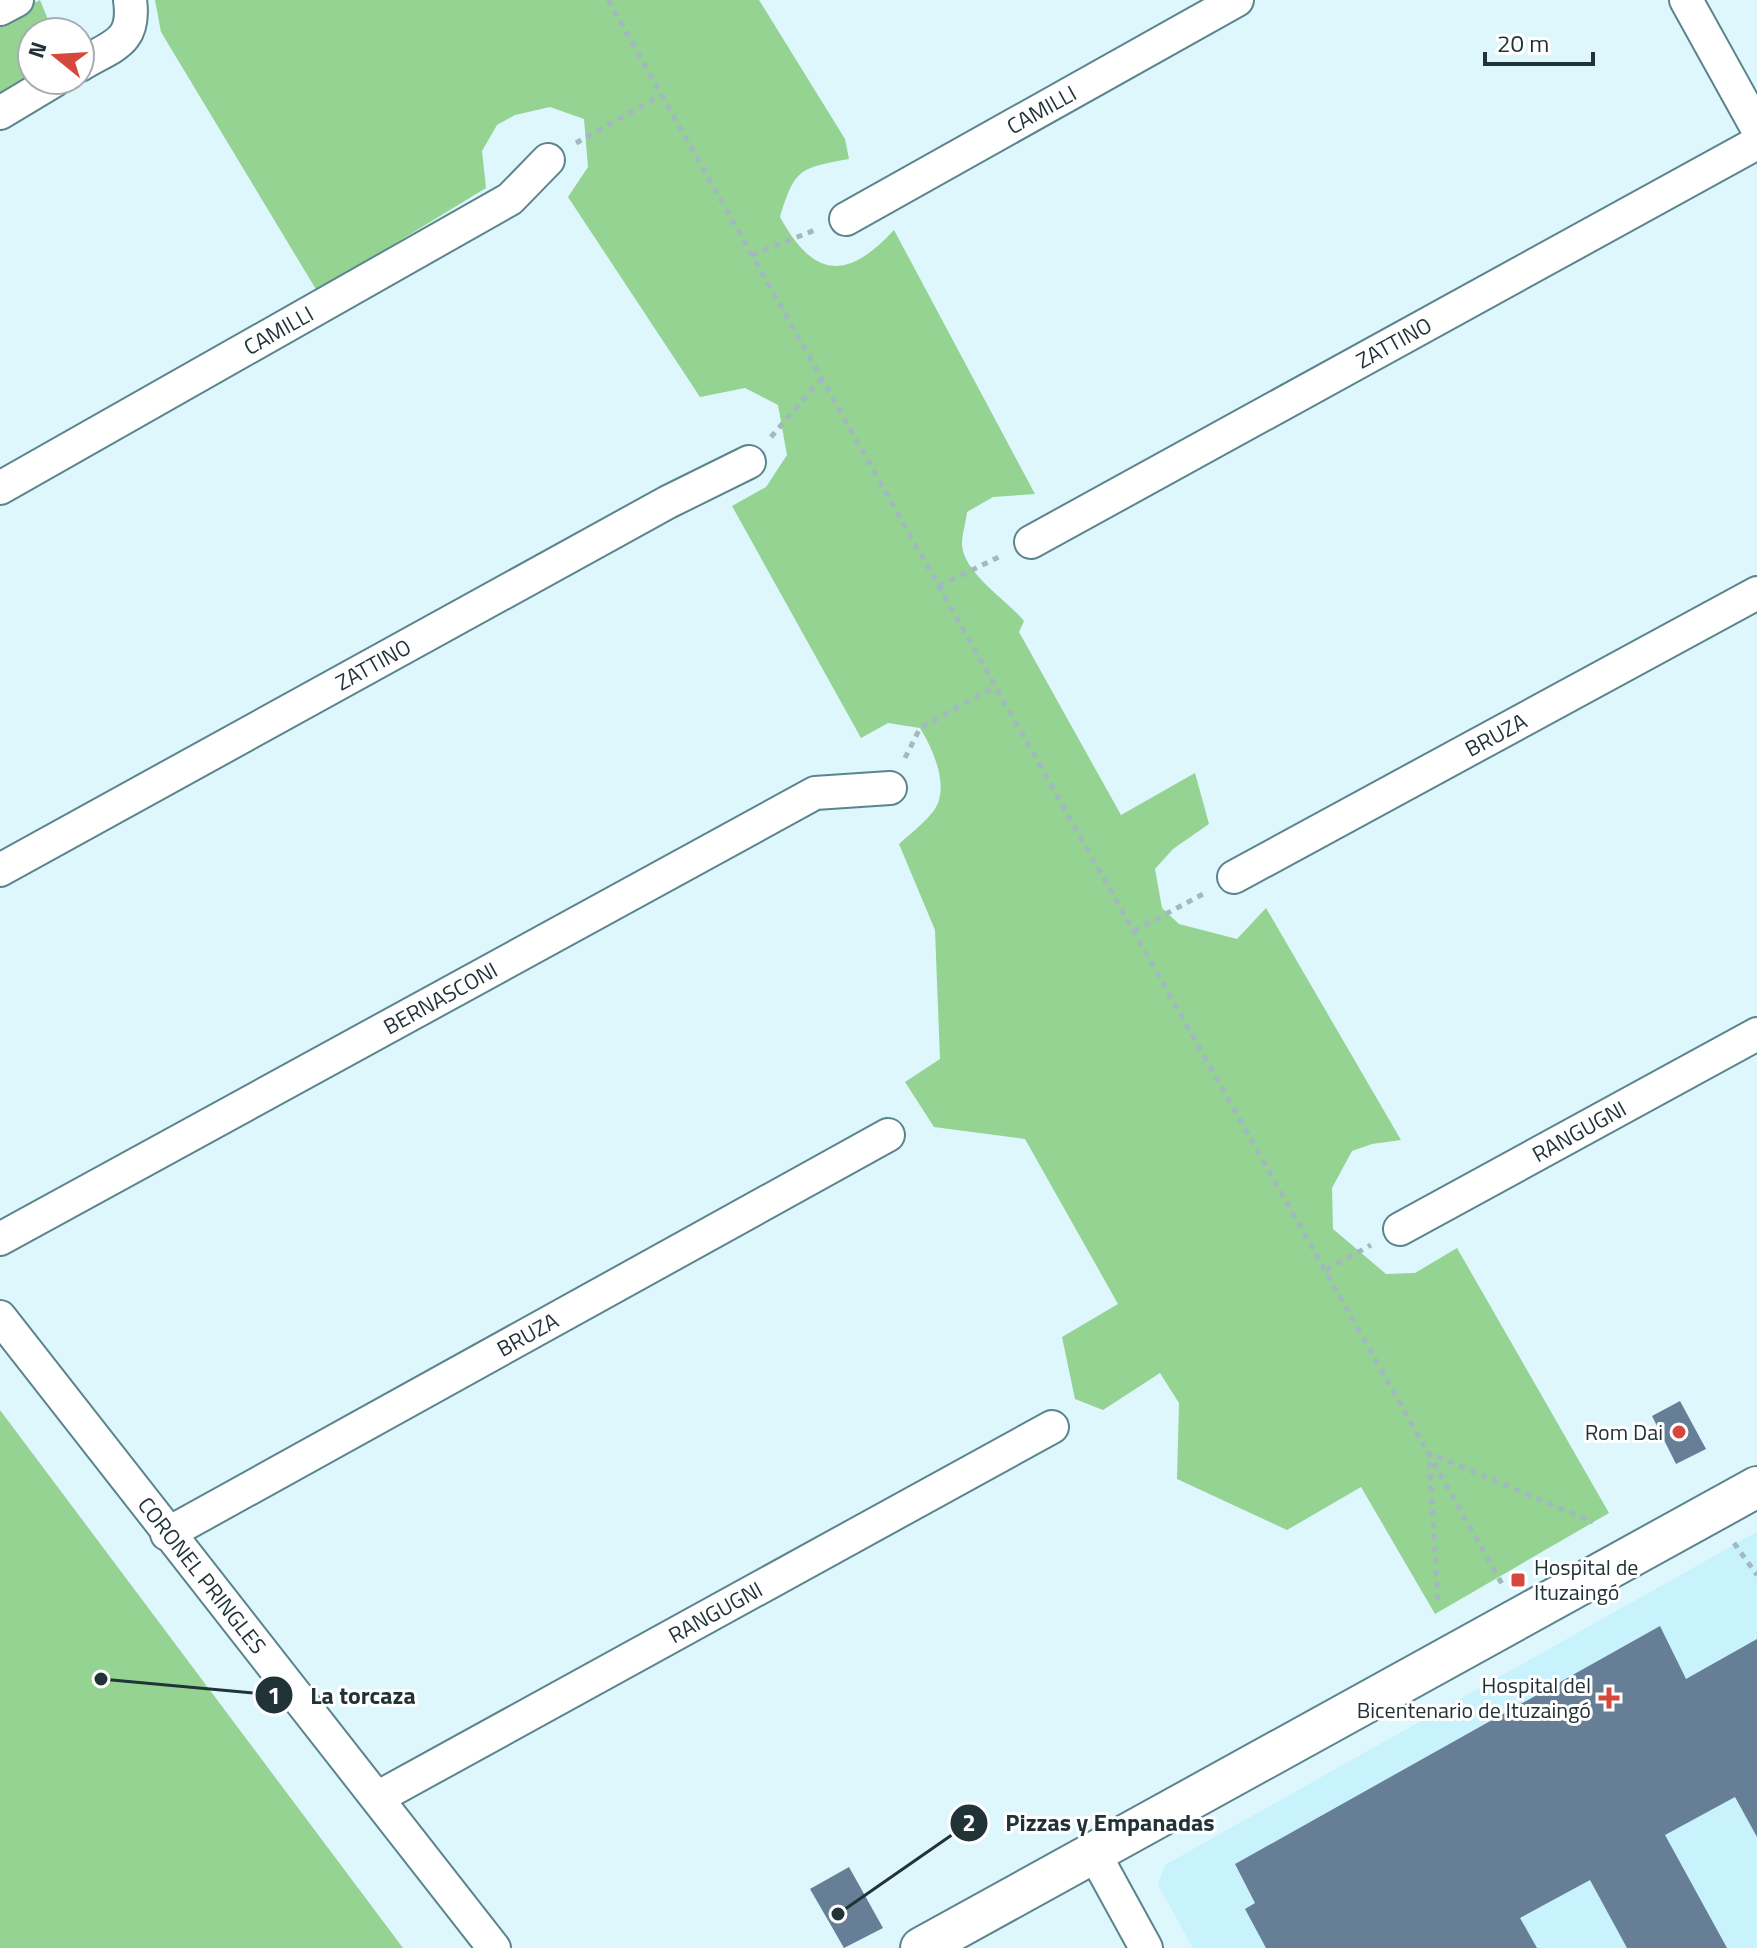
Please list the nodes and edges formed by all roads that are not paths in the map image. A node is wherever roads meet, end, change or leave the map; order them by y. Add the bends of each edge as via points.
1 (17, 0) edge
2 (130, 0) edge
3 (1237, 0) edge
4 (1689, 1) edge
5 (0, 9) edge
6 (96, 55) edge
7 (28, 96) edge
8 (0, 113) edge
9 (1757, 128) edge
10 (1757, 143) edge
11 (548, 160) road end
12 (846, 219) road end
13 (749, 462) road end
14 (0, 488) edge
15 (1031, 542) road end
16 (1757, 593) edge
17 (890, 788) road end
18 (0, 870) edge
19 (1234, 877) road end
20 (1757, 1034) edge
21 (888, 1135) dead end
22 (1400, 1229) road end
23 (0, 1239) edge
24 (0, 1317) edge
25 (1052, 1427) dead end
26 (1757, 1487) edge
27 (167, 1534) junction
28 (377, 1798) junction
29 (1095, 1855) junction
30 (494, 1948) edge
31 (921, 1948) edge
32 (1146, 1948) edge

1 - 5 street
2 - 6 street via 133,22 127,37
3 - 12 street, CAMILLI
4 - 9 street
7 - 8 street
10 - 15 street, ZATTINO
11 - 14 street, CAMILLI via 510,199
13 - 18 street, ZATTINO
16 - 19 street, BRUZA
17 - 23 street, BERNASCONI via 815,793
20 - 22 street, RANGUGNI
21 - 27 street, BRUZA
24 - 27 street, CORONEL PRINGLES
25 - 28 street, RANGUGNI
26 - 29 street
27 - 28 street, CORONEL PRINGLES
28 - 30 street, CORONEL PRINGLES
29 - 31 street
29 - 32 street

